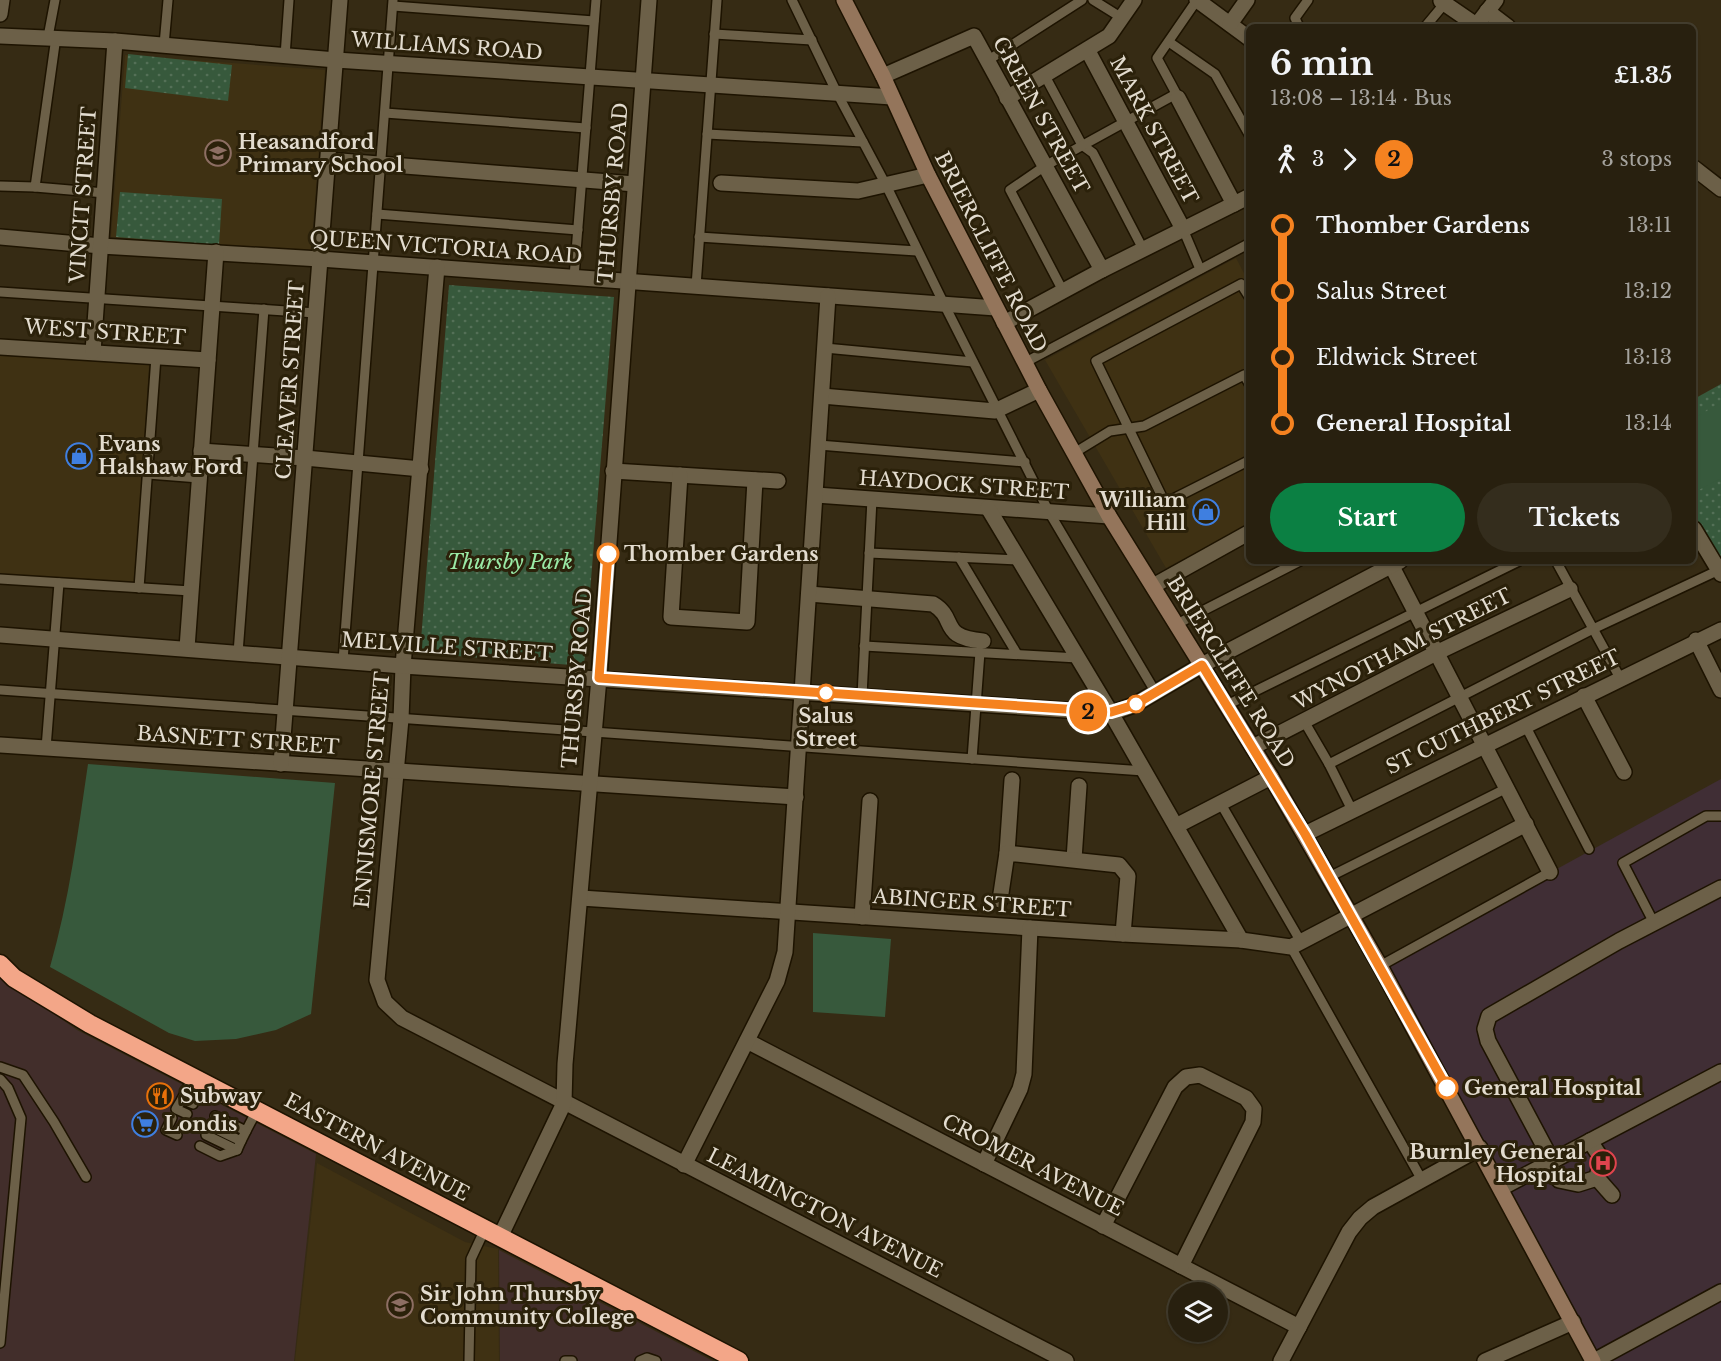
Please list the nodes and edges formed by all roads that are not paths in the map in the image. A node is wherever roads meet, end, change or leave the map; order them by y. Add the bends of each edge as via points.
1 (3, 0) edge
2 (55, 0) edge
3 (168, 0) edge
4 (289, 0) edge
5 (340, 0) edge
6 (596, 0) edge
7 (649, 0) edge
8 (717, 0) edge
9 (792, 0) edge
10 (844, 0) edge
11 (1082, 0) edge
12 (1093, 0) edge
13 (1134, 0) edge
14 (1197, 0) edge
15 (1247, 0) edge
16 (1308, 0) edge
17 (1443, 2) edge
18 (393, 3) edge
19 (1491, 5) edge
20 (0, 14) edge
21 (1122, 18) junction
22 (594, 21) junction
23 (1230, 24) junction
24 (1298, 24) edge
25 (1427, 24) edge
26 (1473, 24) edge
27 (1477, 24) edge
28 (1506, 24) edge
29 (714, 34) junction
30 (0, 36) edge
31 (1246, 36) edge
32 (52, 37) junction
33 (812, 40) junction
34 (115, 41) junction
35 (1169, 42) junction
36 (164, 45) junction
37 (1088, 51) junction
38 (285, 56) junction
39 (336, 60) junction
40 (987, 61) junction
41 (388, 64) junction
42 (883, 76) junction
43 (1045, 76) junction
44 (589, 77) junction
45 (644, 81) junction
46 (710, 85) junction
47 (837, 93) junction
48 (1177, 96) junction
49 (892, 97) junction
50 (1007, 98) junction
51 (385, 113) junction
52 (1126, 121) junction
53 (586, 128) junction
54 (1246, 129) edge
55 (707, 135) junction
56 (863, 142) junction
57 (1082, 145) junction
58 (328, 160) junction
59 (381, 164) junction
60 (1045, 166) junction
61 (1696, 170) edge
62 (928, 176) junction
63 (582, 180) junction
64 (720, 183) dead end
65 (635, 184) junction
66 (886, 185) junction
67 (0, 186) edge
68 (35, 187) junction
69 (1721, 189) edge
70 (105, 193) junction
71 (1246, 198) edge
72 (1234, 204) junction
73 (377, 214) junction
74 (1183, 229) junction
75 (578, 230) junction
76 (0, 237) edge
77 (699, 237) junction
78 (1246, 245) edge
79 (101, 246) junction
80 (1143, 249) junction
81 (918, 251) junction
82 (216, 252) junction
83 (320, 259) junction
84 (373, 263) junction
85 (437, 267) junction
86 (1200, 269) junction
87 (1102, 270) junction
88 (574, 277) junction
89 (628, 281) junction
90 (696, 286) junction
91 (1063, 291) junction
92 (0, 292) edge
93 (1246, 292) edge
94 (828, 296) junction
95 (97, 298) junction
96 (944, 304) junction
97 (212, 306) junction
98 (996, 308) junction
99 (264, 309) junction
100 (316, 313) junction
101 (1004, 322) junction
102 (0, 346) edge
103 (825, 348) junction
104 (93, 352) junction
105 (156, 357) junction
106 (207, 360) junction
107 (973, 362) junction
108 (1024, 363) junction
109 (1246, 378) edge
110 (1038, 390) junction
111 (822, 396) junction
112 (999, 409) junction
113 (1129, 429) junction
114 (819, 445) junction
115 (201, 451) junction
116 (1074, 453) junction
117 (253, 455) junction
118 (305, 458) junction
119 (1024, 462) junction
120 (1246, 462) edge
121 (358, 463) junction
122 (421, 469) junction
123 (613, 471) junction
124 (148, 474) junction
125 (680, 475) junction
126 (199, 478) junction
127 (755, 480) junction
128 (778, 481) dead end
129 (816, 495) junction
130 (872, 499) junction
131 (988, 508) junction
132 (1049, 512) junction
133 (1109, 516) junction
134 (1696, 532) edge
135 (1246, 534) edge
136 (869, 553) junction
137 (959, 557) junction
138 (1019, 560) junction
139 (1294, 564) edge
140 (1392, 564) edge
141 (1394, 564) edge
142 (1513, 564) edge
143 (1558, 564) edge
144 (1720, 572) edge
145 (0, 579) edge
146 (59, 583) junction
147 (1153, 586) junction
148 (139, 588) junction
149 (1570, 589) junction
150 (191, 591) junction
151 (809, 594) junction
152 (867, 598) junction
153 (1415, 612) junction
154 (1177, 624) junction
155 (1593, 630) junction
156 (1721, 630) edge
157 (0, 635) edge
158 (54, 639) junction
159 (1696, 640) junction
160 (864, 646) junction
161 (981, 647) junction
162 (187, 648) junction
163 (238, 652) junction
164 (1437, 653) junction
165 (1017, 654) junction
166 (290, 657) junction
167 (1078, 658) junction
168 (343, 661) junction
169 (1202, 665) junction
170 (403, 666) junction
171 (599, 678) junction
172 (1620, 678) junction
173 (0, 690) edge
174 (1721, 690) edge
175 (803, 691) junction
176 (1156, 693) junction
177 (50, 694) junction
178 (862, 696) junction
179 (1584, 696) junction
180 (1460, 697) junction
181 (976, 704) junction
182 (1227, 705) junction
183 (285, 711) junction
184 (1111, 712) junction
185 (401, 719) junction
186 (1304, 721) junction
187 (1525, 725) junction
188 (593, 732) junction
189 (0, 745) edge
190 (1484, 745) junction
191 (799, 747) junction
192 (1253, 747) junction
193 (46, 748) junction
194 (972, 759) junction
195 (281, 764) junction
196 (1329, 764) junction
197 (397, 771) junction
198 (1144, 771) junction
199 (1624, 772) dead end
200 (1271, 777) junction
201 (1012, 780) dead end
202 (589, 784) junction
203 (1079, 786) dead end
204 (1507, 788) junction
205 (796, 797) junction
206 (870, 801) dead end
207 (1221, 804) junction
208 (1352, 810) junction
209 (1721, 816) edge
210 (1526, 824) junction
211 (1176, 826) junction
212 (1305, 834) junction
213 (1589, 849) dead end
214 (1007, 853) junction
215 (1074, 859) junction
216 (1550, 872) joint
217 (1329, 877) junction
218 (1721, 888) edge
219 (581, 898) junction
220 (1000, 900) dead end
221 (789, 913) junction
222 (1352, 915) junction
223 (862, 917) junction
224 (1654, 923) junction
225 (1030, 928) junction
226 (1123, 934) junction
227 (1241, 940) junction
228 (1296, 945) junction
229 (0, 964) edge
230 (1380, 966) junction
231 (747, 1041) junction
232 (0, 1067) edge
233 (1721, 1072) edge
234 (193, 1077) junction
235 (0, 1079) edge
236 (182, 1099) junction
237 (564, 1103) junction
238 (193, 1104) dead end
239 (177, 1109) junction
240 (257, 1110) junction
241 (215, 1116) dead end
242 (172, 1119) junction
243 (208, 1130) dead end
244 (246, 1131) junction
245 (177, 1135) dead end
246 (1590, 1141) junction
247 (239, 1145) junction
248 (200, 1146) dead end
249 (1480, 1148) junction
250 (1550, 1163) junction
251 (984, 1164) junction
252 (684, 1165) junction
253 (86, 1177) dead end
254 (1597, 1178) junction
255 (1422, 1180) junction
256 (1501, 1188) junction
257 (1612, 1195) dead end
258 (1103, 1226) junction
259 (492, 1233) junction
260 (1181, 1266) junction
261 (1721, 1292) edge
262 (1573, 1322) junction
263 (1299, 1327) junction
264 (0, 1343) edge
265 (469, 1361) edge
266 (565, 1361) edge
267 (572, 1361) edge
268 (640, 1361) edge
269 (656, 1361) edge
270 (739, 1361) edge
271 (1066, 1361) edge
272 (1281, 1361) edge
273 (1485, 1361) edge
274 (1594, 1361) edge

1 - 20 street
2 - 32 lane
3 - 36 lane
4 - 38 lane
5 - 39 street, CLEAVER STREET
6 - 22 lane
7 - 45 street, THURSBY ROAD
8 - 29 lane
9 - 33 lane
10 - 42 street, BRIERCLIFFE ROAD
11 - 40 lane
12 - 21 lane
13 - 21 street
14 - 23 street
14 - 35 lane
15 - 23 street
16 - 24 lane via 1295,18
17 - 25 lane
17 - 26 street
18 - 22 lane
18 - 41 lane
19 - 27 street
19 - 28 street
21 - 37 street via 1109,36
22 - 44 lane
23 - 31 street
29 - 33 lane
29 - 46 lane
30 - 32 street, WILLIAMS ROAD
32 - 34 street, WILLIAMS ROAD
32 - 68 lane
33 - 47 lane
34 - 36 street, WILLIAMS ROAD
34 - 70 street, VINCIT STREET
35 - 48 lane via 1157,58
35 - 54 lane via 1215,74
36 - 38 street, WILLIAMS ROAD
37 - 43 street
37 - 52 street, MARK STREET
38 - 39 street, WILLIAMS ROAD
39 - 41 street, WILLIAMS ROAD
39 - 58 street, CLEAVER STREET
40 - 42 street, GREEN STREET via 974,36
40 - 50 street, GREEN STREET
41 - 44 street, WILLIAMS ROAD
41 - 51 lane
42 - 49 street, BRIERCLIFFE ROAD
43 - 50 street
43 - 57 lane
44 - 45 street, WILLIAMS ROAD
44 - 53 lane
45 - 46 street, WILLIAMS ROAD
45 - 65 street, THURSBY ROAD
46 - 47 street, WILLIAMS ROAD
46 - 55 lane
47 - 49 street, WILLIAMS ROAD
47 - 56 lane
48 - 52 lane
48 - 72 street
49 - 62 street, BRIERCLIFFE ROAD
50 - 60 street, GREEN STREET
51 - 53 lane
51 - 59 lane
52 - 57 lane
52 - 74 street, MARK STREET
53 - 63 lane
55 - 56 lane
55 - 77 lane
56 - 66 lane
57 - 60 lane
57 - 80 lane via 1093,153
58 - 59 street
58 - 83 street, CLEAVER STREET
59 - 63 street
59 - 73 lane
60 - 87 street, GREEN STREET
60 - 91 lane via 1010,190
61 - 69 street
62 - 66 street
62 - 98 street, BRIERCLIFFE ROAD
63 - 65 street
63 - 75 lane
64 - 66 street via 858,191
65 - 89 street, THURSBY ROAD
66 - 81 lane
67 - 68 lane
68 - 70 lane
70 - 79 street, VINCIT STREET
71 - 72 street
72 - 74 street
73 - 75 lane
73 - 84 lane
74 - 80 street
74 - 86 lane
75 - 88 lane
76 - 79 street, QUEEN VICTORIA ROAD
77 - 81 lane
77 - 90 lane
78 - 86 lane
79 - 82 street, QUEEN VICTORIA ROAD
79 - 95 street, VINCIT STREET
80 - 87 street
81 - 96 lane
82 - 83 street, QUEEN VICTORIA ROAD
82 - 97 street
83 - 84 street, QUEEN VICTORIA ROAD
83 - 100 street, CLEAVER STREET
84 - 85 street, QUEEN VICTORIA ROAD
84 - 121 lane
85 - 88 street, QUEEN VICTORIA ROAD
85 - 122 street, ENNISMORE STREET
86 - 108 lane
87 - 91 street
88 - 89 street, QUEEN VICTORIA ROAD
89 - 90 street, QUEEN VICTORIA ROAD
89 - 123 street, THURSBY ROAD
90 - 94 street, QUEEN VICTORIA ROAD
91 - 101 street
92 - 95 lane
93 - 113 lane via 1241,284 1096,361
94 - 96 street, QUEEN VICTORIA ROAD
94 - 103 street
95 - 97 lane
95 - 104 street, VINCIT STREET
96 - 98 street, QUEEN VICTORIA ROAD
96 - 107 lane
97 - 99 lane
97 - 106 street
98 - 101 street, BRIERCLIFFE ROAD
99 - 100 lane
99 - 117 lane
100 - 118 street, CLEAVER STREET
101 - 108 street, BRIERCLIFFE ROAD
102 - 104 street, WEST STREET
103 - 107 lane
103 - 111 street
104 - 105 street, WEST STREET
105 - 106 street, WEST STREET
105 - 124 lane
106 - 115 street
107 - 112 lane
108 - 110 street, BRIERCLIFFE ROAD
109 - 113 lane via 1244,375 1144,426
110 - 112 street
110 - 116 street, BRIERCLIFFE ROAD
111 - 112 street
111 - 114 street
112 - 119 lane
113 - 116 lane via 1110,431
113 - 120 lane via 1165,504
114 - 119 lane
114 - 129 street
115 - 117 street
115 - 126 street
116 - 133 street, BRIERCLIFFE ROAD
117 - 118 street
117 - 163 lane
118 - 121 street
118 - 166 street, CLEAVER STREET
119 - 132 lane
121 - 122 street
121 - 168 lane
122 - 170 street, ENNISMORE STREET
123 - 125 street
123 - 171 street, THURSBY ROAD
124 - 126 lane
124 - 148 lane
125 - 127 street
125 - 127 street via 671,617 747,622
126 - 150 street
127 - 128 street
129 - 130 street, HAYDOCK STREET
129 - 151 street
130 - 131 street, HAYDOCK STREET
130 - 136 lane
131 - 132 street, HAYDOCK STREET
131 - 138 street
132 - 133 street, HAYDOCK STREET
132 - 176 lane
133 - 147 street, BRIERCLIFFE ROAD
134 - 144 street
135 - 147 street
136 - 137 lane
136 - 152 lane
137 - 138 lane
137 - 165 lane
138 - 167 street
139 - 154 lane
140 - 169 street, MELVILLE STREET
141 - 153 street
142 - 153 lane
143 - 149 lane
144 - 155 lane
145 - 146 lane
146 - 148 lane
146 - 158 lane
147 - 154 street, BRIERCLIFFE ROAD
148 - 150 lane
149 - 155 lane
149 - 164 street, WYNOTHAM STREET
150 - 162 street
151 - 152 street
151 - 175 street
152 - 160 lane
152 - 161 street via 933,604 942,611 951,630
153 - 164 street
153 - 182 lane
154 - 169 street, BRIERCLIFFE ROAD
155 - 172 lane
155 - 180 lane
156 - 159 street, ST CUTHBERT STREET
157 - 158 street, MELVILLE STREET
158 - 162 street, MELVILLE STREET
158 - 177 lane
159 - 172 street, ST CUTHBERT STREET
159 - 174 street
160 - 161 lane
160 - 178 lane
161 - 165 lane
161 - 181 lane
162 - 163 street, MELVILLE STREET
163 - 166 street, MELVILLE STREET
164 - 180 street
164 - 186 street, WYNOTHAM STREET
165 - 167 lane
166 - 168 street, MELVILLE STREET
166 - 183 street, CLEAVER STREET
167 - 184 street
168 - 170 street, MELVILLE STREET
169 - 176 street, MELVILLE STREET
169 - 182 street, BRIERCLIFFE ROAD
170 - 171 street, MELVILLE STREET
170 - 185 street, ENNISMORE STREET
171 - 175 street, MELVILLE STREET
171 - 188 street, THURSBY ROAD
172 - 179 street, ST CUTHBERT STREET
173 - 177 lane
175 - 178 street, MELVILLE STREET
175 - 191 street
176 - 184 street, MELVILLE STREET
177 - 183 lane
177 - 193 lane
178 - 181 street, MELVILLE STREET
179 - 187 street, ST CUTHBERT STREET
179 - 199 street
180 - 190 street
180 - 196 lane
181 - 184 street, MELVILLE STREET
181 - 194 lane
182 - 192 street, BRIERCLIFFE ROAD
183 - 185 lane
183 - 195 street, CLEAVER STREET
184 - 198 street
185 - 188 lane
185 - 197 street, ENNISMORE STREET
186 - 192 street, WYNOTHAM STREET
186 - 196 lane
187 - 190 street, ST CUTHBERT STREET
187 - 213 lane
188 - 191 lane
188 - 202 street, THURSBY ROAD
189 - 193 street, BASNETT STREET
190 - 204 street
190 - 208 street, ST CUTHBERT STREET
191 - 194 lane
191 - 205 street
192 - 200 street, BRIERCLIFFE ROAD
193 - 195 street, BASNETT STREET
194 - 198 lane
195 - 197 street, BASNETT STREET
196 - 208 lane
197 - 202 street, BASNETT STREET
197 - 237 street, ENNISMORE STREET via 377,980 385,1002 402,1018
198 - 211 street
200 - 207 street
200 - 212 street, BRIERCLIFFE ROAD
201 - 214 street
202 - 205 street, BASNETT STREET
202 - 219 street, THURSBY ROAD
203 - 215 street
204 - 210 street
204 - 217 lane
205 - 221 street
206 - 223 street
207 - 211 street
207 - 228 lane
208 - 212 street, ST CUTHBERT STREET
209 - 224 lane via 1706,816 1623,863
210 - 216 street
210 - 222 street
211 - 227 street
212 - 217 street, BRIERCLIFFE ROAD
214 - 215 street
214 - 220 street
215 - 226 street via 1119,865 1128,876
216 - 230 lane
217 - 222 street, BRIERCLIFFE ROAD
218 - 224 street
219 - 221 street, ABINGER STREET
219 - 237 street, THURSBY ROAD
221 - 223 street, ABINGER STREET
221 - 231 street via 777,981
222 - 228 street
222 - 230 street, BRIERCLIFFE ROAD
223 - 225 street, ABINGER STREET
224 - 250 street via 1490,1016 1485,1029 1488,1041
225 - 226 street, ABINGER STREET
225 - 251 street via 1024,1074
226 - 227 street, ABINGER STREET
227 - 228 street, ABINGER STREET
228 - 255 lane
229 - 234 highway, EASTERN AVENUE via 50,1001
230 - 249 street, BRIERCLIFFE ROAD
231 - 251 street, CROMER AVENUE
231 - 252 street
232 - 253 lane via 23,1075
233 - 246 street
234 - 236 lane
234 - 240 highway, EASTERN AVENUE
235 - 264 lane via 21,1118
236 - 238 lane
236 - 239 lane
237 - 252 street, LEAMINGTON AVENUE
237 - 259 street, THURSBY ROAD
239 - 242 lane
239 - 242 lane via 185,1119
240 - 244 lane
240 - 259 highway, EASTERN AVENUE
241 - 244 lane
242 - 245 lane via 166,1130
243 - 247 lane
244 - 247 lane
246 - 250 street
246 - 254 street via 1601,1158
247 - 248 lane via 220,1156
249 - 255 street
249 - 256 street, BRIERCLIFFE ROAD
250 - 254 street via 1559,1180 1578,1184
250 - 256 street
251 - 258 street, CROMER AVENUE
252 - 271 street, LEAMINGTON AVENUE
254 - 257 street
255 - 263 street via 1360,1218
256 - 262 street, BRIERCLIFFE ROAD
258 - 260 street, CROMER AVENUE
258 - 260 street via 1175,1087 1186,1077 1200,1075 1246,1098 1254,1109 1253,1122
259 - 265 lane via 471,1259
259 - 270 highway, EASTERN AVENUE
260 - 263 street, CROMER AVENUE
261 - 274 street
262 - 273 street
262 - 274 street, BRIERCLIFFE ROAD
263 - 272 street
266 - 267 lane
268 - 269 lane

